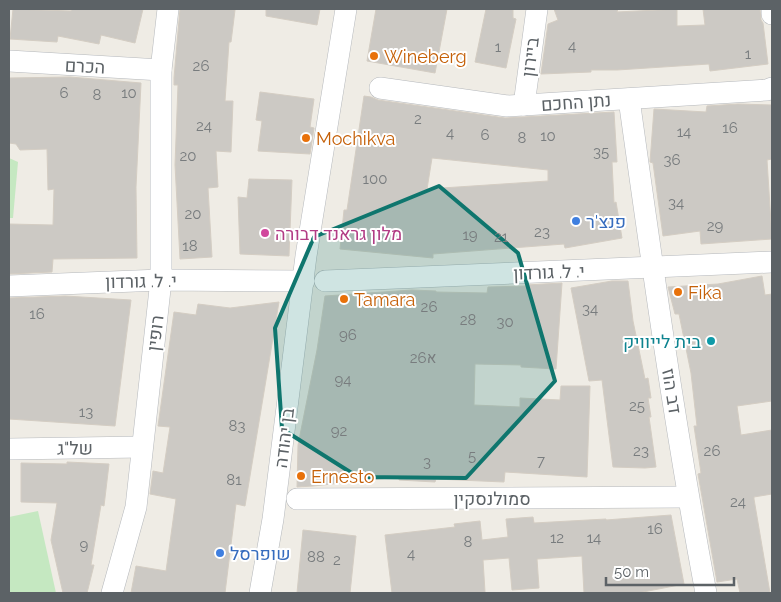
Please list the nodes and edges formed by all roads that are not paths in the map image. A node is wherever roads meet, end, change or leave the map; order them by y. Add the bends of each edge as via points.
1 (168, 9) edge
2 (346, 9) edge
3 (537, 9) edge
4 (772, 9) edge
5 (772, 14) edge
6 (9, 61) edge
7 (161, 70) junction
8 (380, 88) dead end
9 (772, 88) edge
10 (629, 99) junction
11 (524, 105) junction
12 (772, 262) edge
13 (653, 268) junction
14 (161, 280) junction
15 (326, 281) dead end
16 (304, 282) junction
17 (9, 286) edge
18 (142, 447) junction
19 (9, 449) edge
20 (688, 497) junction
21 (297, 499) dead end
22 (112, 593) edge
23 (260, 593) edge
24 (706, 593) edge

1 - 7 street, רופין
2 - 16 street, בן יהודה
3 - 11 street, ביירון
4 - 5 street
6 - 7 street, הכרם
7 - 14 street, רופין
8 - 11 street, נתן החכם via 508,106
9 - 10 street, נתן החכם
10 - 11 street, נתן החכם
10 - 13 street, דב הוז
12 - 13 street, י. ל. גורדון
13 - 15 street, י. ל. גורדון
13 - 20 street, דב הוז
14 - 16 street, י. ל. גורדון
14 - 17 street, י. ל. גורדון
14 - 18 street, רופין
16 - 23 street, בן יהודה via 273,519
18 - 19 street, של"ג
18 - 22 street, רופין via 136,507
20 - 21 street, סמולנסקין
20 - 24 street, דב הוז

